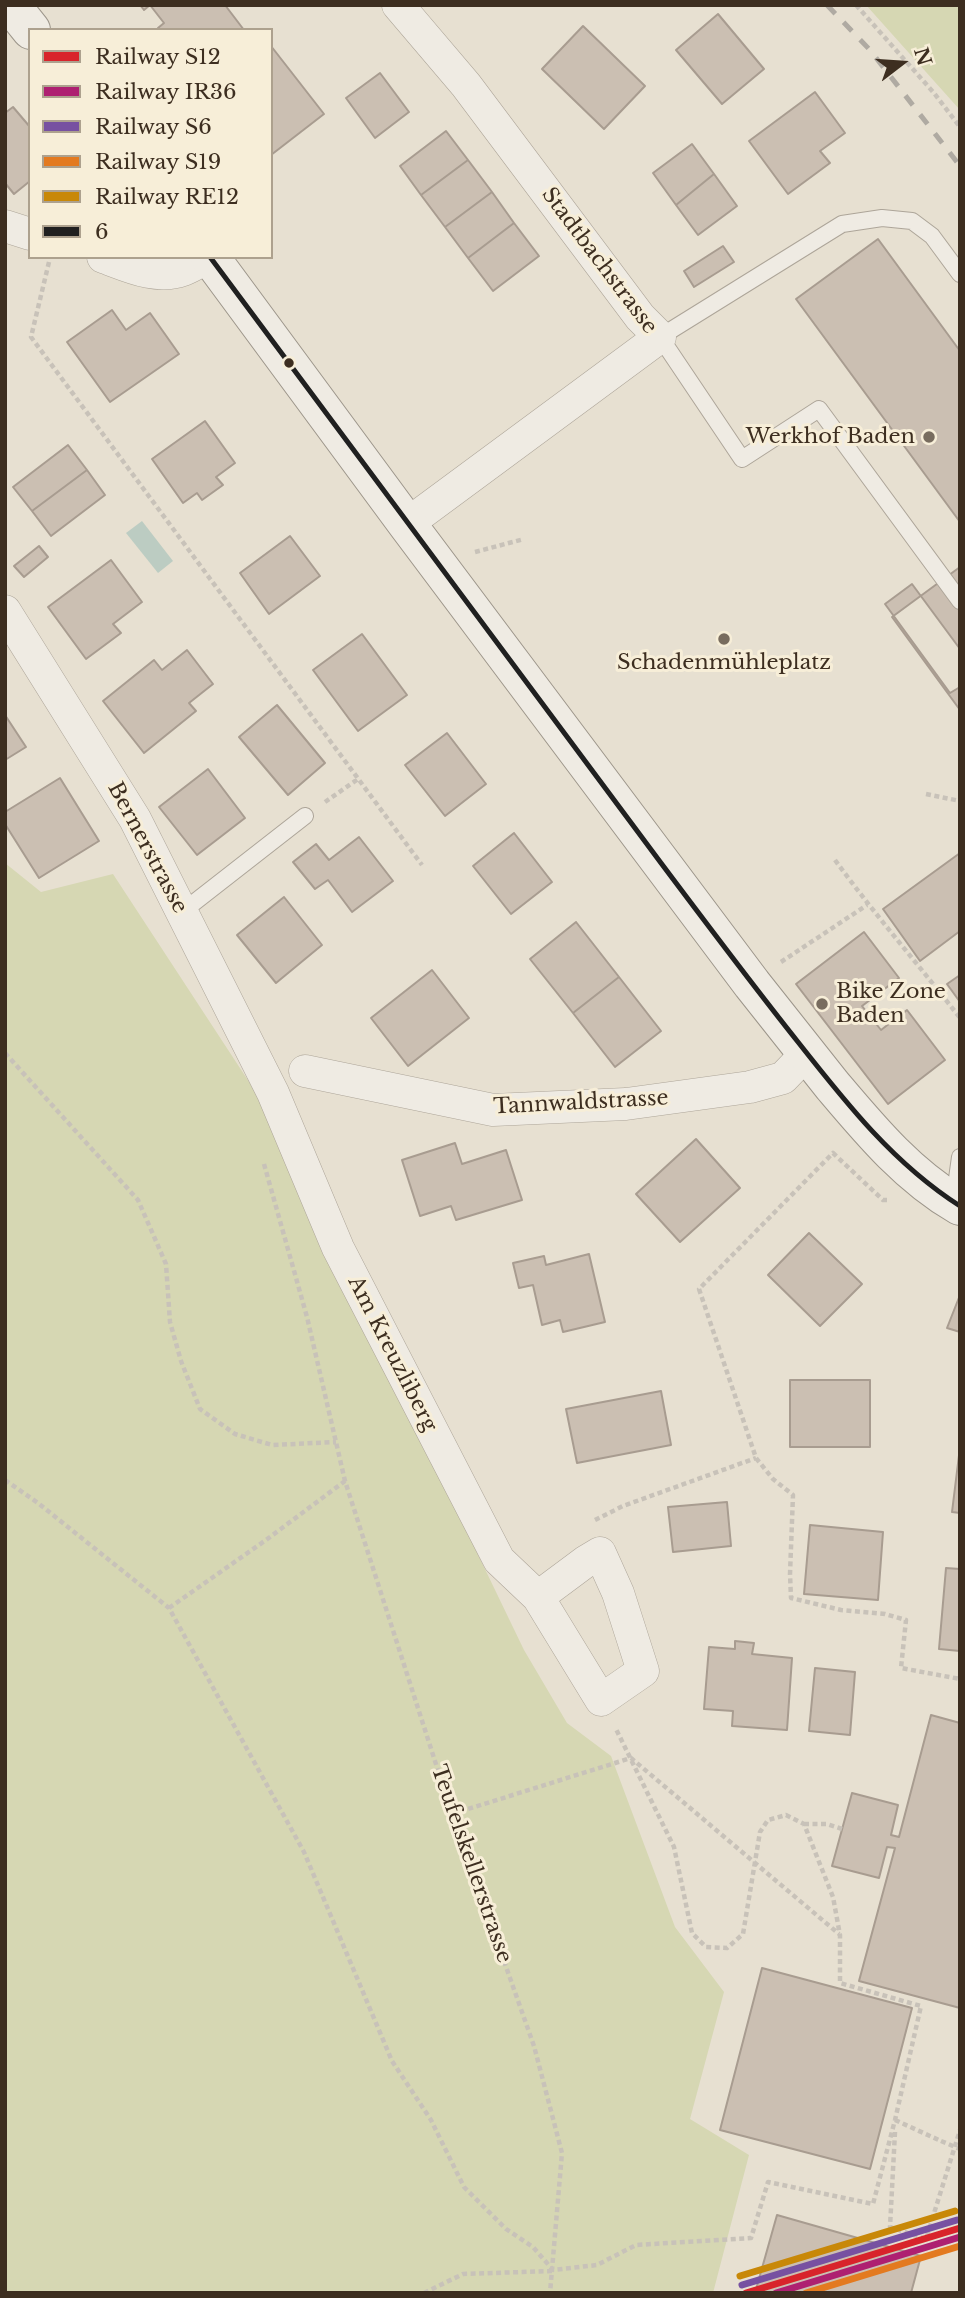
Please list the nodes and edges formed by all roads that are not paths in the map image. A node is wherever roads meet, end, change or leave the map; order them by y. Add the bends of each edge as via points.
1 (11, 5) edge
2 (398, 5) edge
3 (29, 28) edge
4 (5, 226) edge
5 (28, 233) edge
6 (109, 259) edge
7 (205, 259) edge
8 (210, 259) edge
9 (960, 274) edge
10 (660, 337) junction
11 (407, 524) junction
12 (960, 601) edge
13 (5, 611) edge
14 (305, 817) road end
15 (181, 912) junction
16 (807, 1054) junction
17 (305, 1071) dead end
18 (273, 1093) joint
19 (960, 1157) edge
20 (957, 1205) edge
21 (538, 1597) junction

1 - 3 main road
2 - 10 street, Stadtbachstrasse via 466,85 640,317
4 - 5 street
6 - 7 street via 163,274 183,271
8 - 11 main road
9 - 10 lane via 932,236 912,221 882,218 842,224
10 - 11 street, Stadtbachstrasse
10 - 12 lane via 742,459 819,409
11 - 16 main road
13 - 15 street, Bernerstrasse via 135,819
14 - 15 lane
15 - 18 street, Bernerstrasse
16 - 17 street, Tannwaldstrasse via 783,1078 750,1087 626,1104 493,1110
16 - 20 main road via 873,1134 914,1174
18 - 21 street, Am Kreuzliberg via 338,1248 499,1560
19 - 20 lane
21 - 21 street, Am Kreuzliberg via 600,1553 643,1671 601,1700

